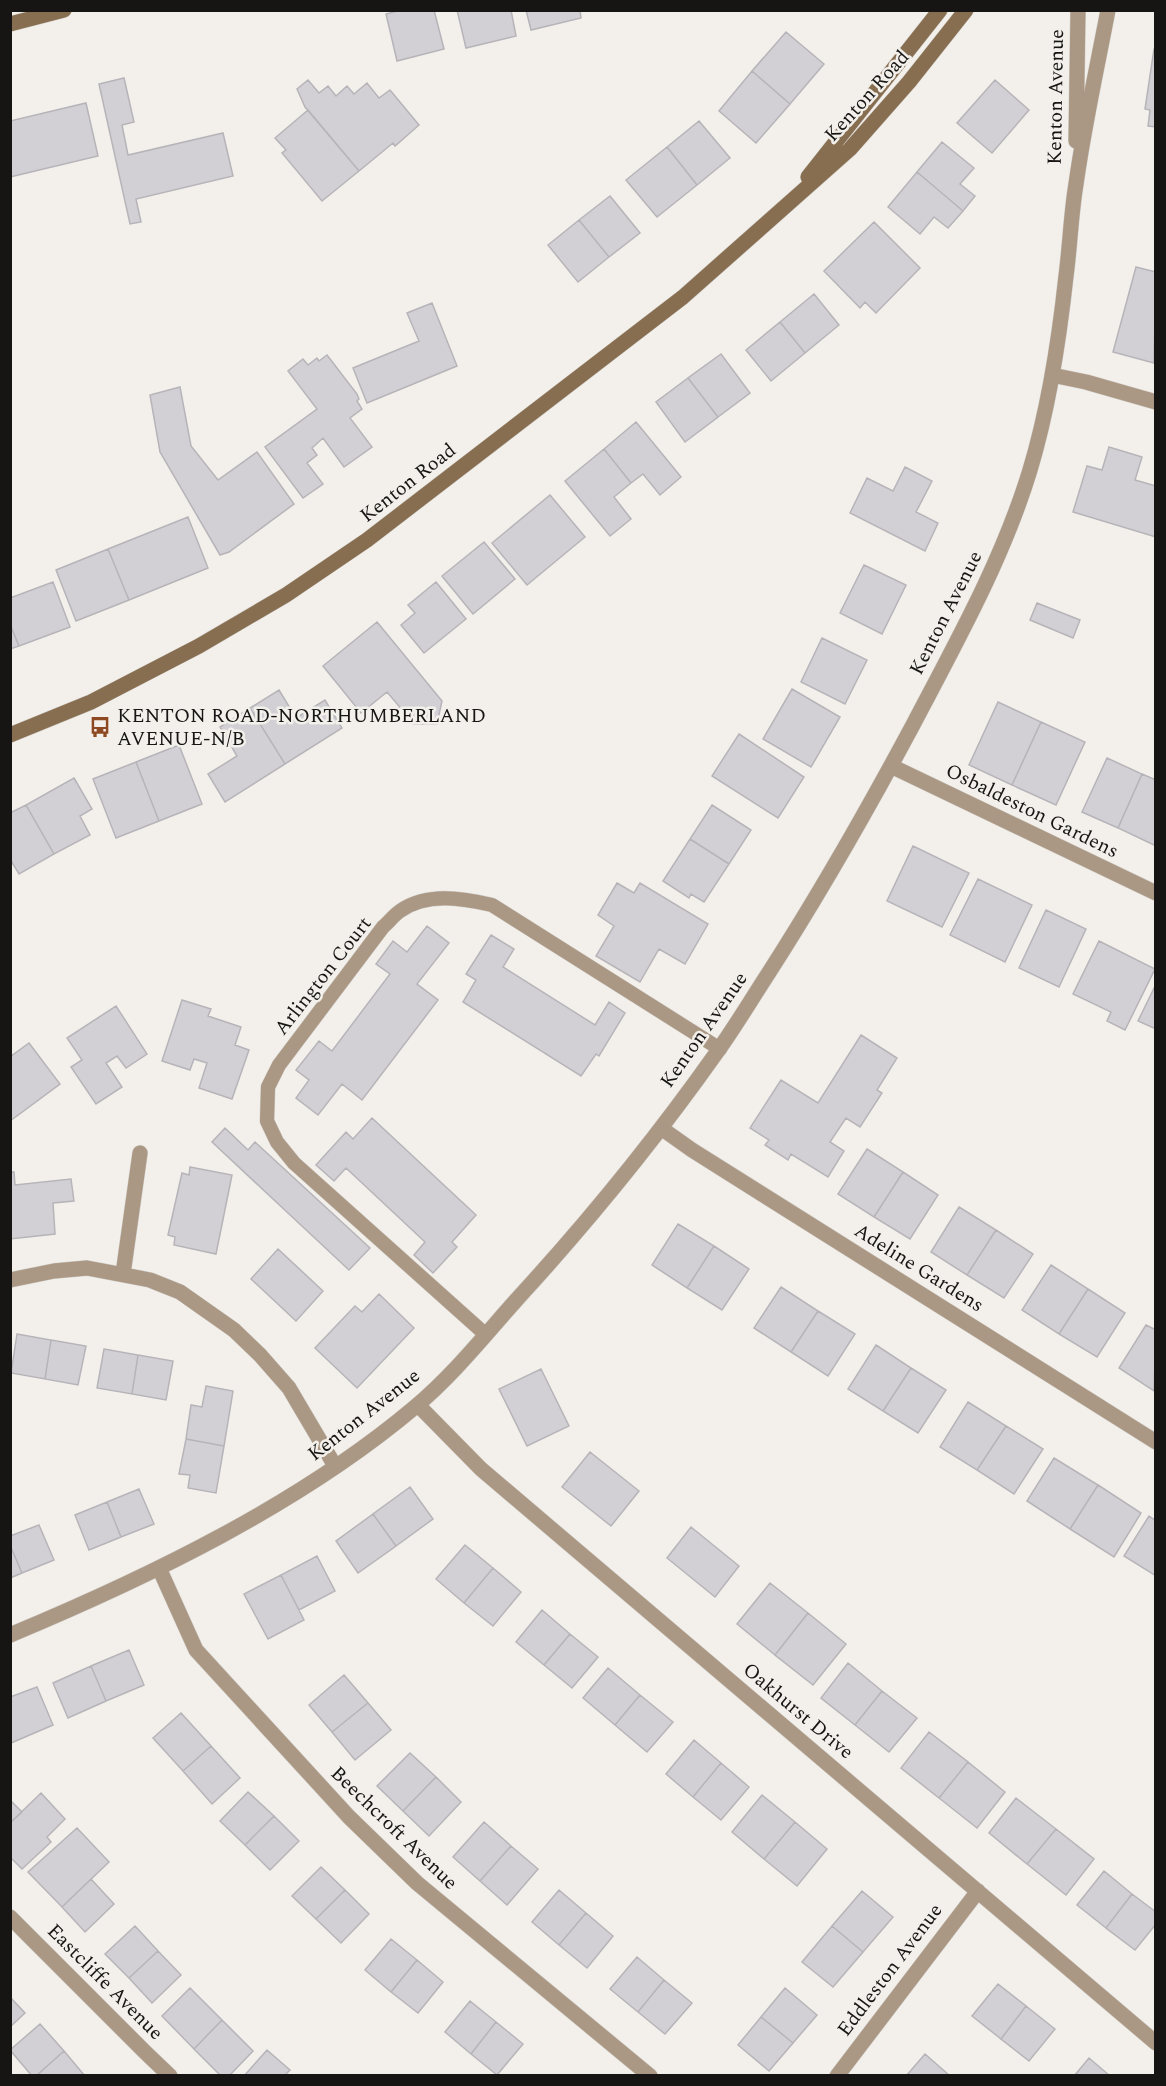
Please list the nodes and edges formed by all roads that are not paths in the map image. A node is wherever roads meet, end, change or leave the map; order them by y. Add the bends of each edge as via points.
1 (64, 10) edge
2 (940, 10) edge
3 (966, 10) edge
4 (1078, 10) edge
5 (1108, 10) edge
6 (10, 24) edge
7 (1076, 183) junction
8 (790, 201) junction
9 (1052, 375) junction
10 (1155, 402) edge
11 (10, 735) edge
12 (891, 766) junction
13 (1155, 893) edge
14 (720, 1049) junction
15 (661, 1128) junction
16 (140, 1153) dead end
17 (123, 1274) junction
18 (10, 1280) edge
19 (485, 1334) junction
20 (418, 1405) junction
21 (1155, 1442) edge
22 (335, 1466) junction
23 (159, 1568) junction
24 (10, 1635) edge
25 (978, 1891) junction
26 (10, 1917) edge
27 (1155, 2043) edge
28 (170, 2076) edge
29 (650, 2076) edge
30 (837, 2076) edge

1 - 6 street
2 - 8 street, Kenton Road
3 - 8 street, Kenton Road via 850,149
4 - 7 street, Kenton Avenue
5 - 7 street, Kenton Avenue
7 - 9 street, Kenton Avenue
8 - 11 street, Kenton Road via 683,297 367,540 286,595 199,646 91,702
9 - 10 street
9 - 12 street, Kenton Avenue via 1042,429 1000,552 975,608
12 - 13 street, Osbaldeston Gardens
12 - 14 street, Kenton Avenue via 808,911
14 - 15 street, Kenton Avenue
14 - 19 lane, Arlington Court via 492,905 464,898 437,898 400,911 383,927 279,1065 268,1087 267,1121 294,1163
15 - 19 street, Kenton Avenue via 563,1248
15 - 21 street, Adeline Gardens
16 - 17 street
17 - 18 street via 87,1268
17 - 22 street via 180,1292 234,1330 289,1388
19 - 20 street, Kenton Avenue
20 - 22 street, Kenton Avenue
20 - 25 street, Oakhurst Drive via 481,1469
22 - 23 street, Kenton Avenue
23 - 24 street, Kenton Avenue
23 - 29 street, Beechcroft Avenue via 196,1650 349,1817 417,1883
25 - 27 street, Oakhurst Drive
25 - 30 street, Eddleston Avenue
26 - 28 street, Eastcliffe Avenue

